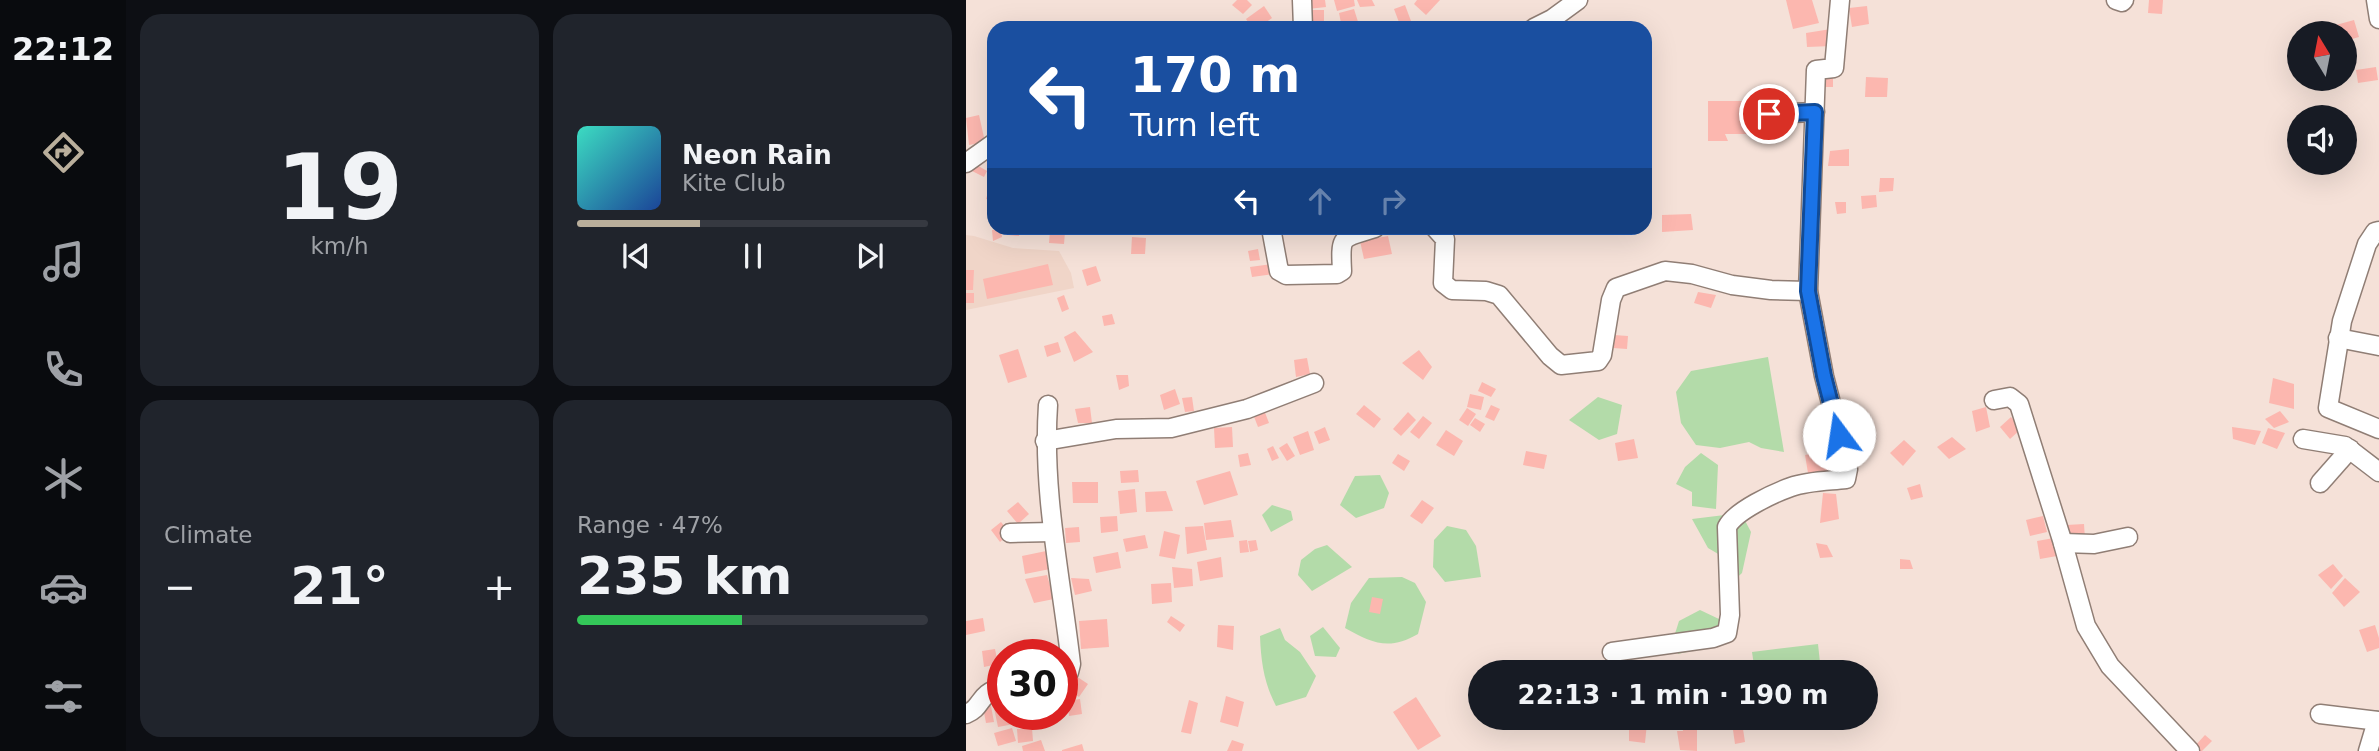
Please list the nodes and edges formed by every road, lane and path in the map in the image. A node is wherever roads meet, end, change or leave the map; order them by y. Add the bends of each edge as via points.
1 (1302, 0) edge
2 (1578, 0) edge
3 (1840, 0) edge
4 (2116, 0) edge
5 (2124, 0) edge
6 (2376, 0) edge
7 (2379, 19) edge
8 (1304, 21) edge
9 (1548, 21) edge
10 (1815, 112) junction
11 (1769, 114) dead end
12 (987, 148) edge
13 (966, 163) edge
14 (2379, 231) edge
15 (1272, 235) edge
16 (1355, 235) edge
17 (1441, 235) edge
18 (1808, 291) junction
19 (2338, 338) junction
20 (2379, 346) edge
21 (1314, 383) dead end
22 (1994, 400) dead end
23 (1048, 405) dead end
24 (2378, 424) edge
25 (2303, 439) dead end
26 (1045, 441) junction
27 (2350, 449) junction
28 (2379, 472) edge
29 (2320, 483) dead end
30 (1053, 532) junction
31 (1010, 533) dead end
32 (2128, 537) dead end
33 (2063, 544) junction
34 (1068, 639) edge
35 (1612, 652) dead end
36 (987, 692) edge
37 (966, 714) edge
38 (2320, 714) dead end
39 (2378, 721) edge
40 (2190, 751) edge
41 (2368, 751) edge

1 - 8 street
2 - 9 street
3 - 10 street via 1834,68 1816,70
4 - 5 street
6 - 7 street
10 - 11 street
10 - 18 street
12 - 13 street
14 - 19 street via 2367,244
15 - 16 street via 1279,271 1286,275 1342,271 1340,244
17 - 18 street via 1443,283 1452,290 1499,295 1561,365 1598,361 1616,288 1665,271 1732,285
18 - 35 street via 1849,469 1846,479 1792,486 1730,522 1727,633
19 - 20 street
19 - 24 street via 2328,408
21 - 26 street via 1247,409 1171,428 1116,429
22 - 33 street via 2010,397 2019,404
23 - 26 street
25 - 27 street
26 - 30 street
27 - 28 street
27 - 29 street
30 - 31 street
30 - 34 street
32 - 33 street
33 - 40 street via 2086,626 2110,666
36 - 37 street
38 - 39 street
39 - 41 street

